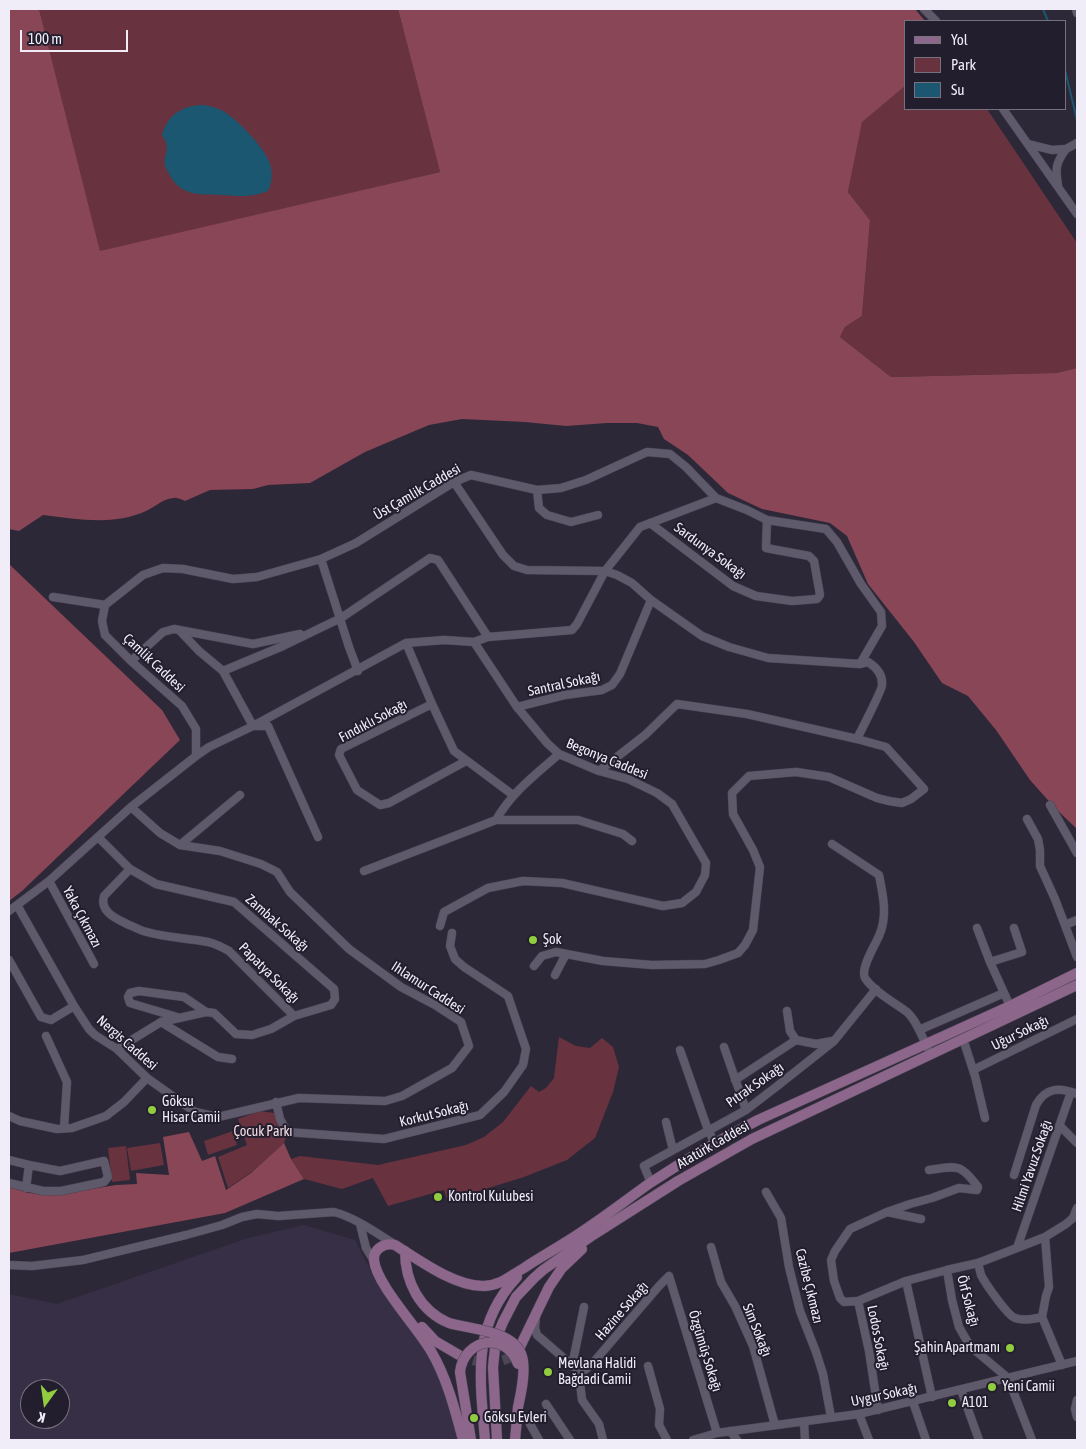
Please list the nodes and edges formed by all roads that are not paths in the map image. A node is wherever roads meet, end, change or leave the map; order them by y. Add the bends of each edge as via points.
1 (924, 9) edge
2 (1076, 9) edge
3 (1077, 13) edge
4 (935, 20) edge
5 (1004, 110) edge
6 (1077, 143) edge
7 (1028, 144) junction
8 (1066, 149) junction
9 (1058, 187) junction
10 (1077, 214) edge
11 (454, 482) junction
12 (537, 490) junction
13 (716, 498) junction
14 (598, 515) dead end
15 (767, 520) junction
16 (650, 523) junction
17 (321, 559) junction
18 (605, 571) junction
19 (53, 597) dead end
20 (651, 600) junction
21 (105, 606) junction
22 (340, 618) junction
23 (180, 631) junction
24 (315, 631) junction
25 (488, 637) junction
26 (474, 642) junction
27 (406, 643) junction
28 (131, 661) junction
29 (860, 664) junction
30 (223, 671) junction
31 (358, 671) junction
32 (432, 704) junction
33 (517, 707) junction
34 (253, 726) junction
35 (856, 739) junction
36 (196, 746) junction
37 (209, 748) junction
38 (559, 754) junction
39 (196, 756) junction
40 (466, 761) junction
41 (599, 771) junction
42 (240, 794) dead end
43 (513, 795) junction
44 (1050, 805) dead end
45 (131, 807) junction
46 (1027, 819) dead end
47 (496, 820) junction
48 (1067, 835) junction
49 (1077, 835) edge
50 (98, 837) junction
51 (318, 837) dead end
52 (632, 841) dead end
53 (832, 844) dead end
54 (180, 845) junction
55 (1077, 853) edge
56 (130, 870) junction
57 (364, 871) dead end
58 (49, 881) junction
59 (16, 905) junction
60 (9, 911) edge
61 (1077, 920) edge
62 (1065, 925) junction
63 (440, 926) dead end
64 (977, 928) dead end
65 (1014, 928) dead end
66 (452, 933) dead end
67 (566, 954) junction
68 (1077, 957) edge
69 (9, 960) edge
70 (990, 962) junction
71 (94, 964) dead end
72 (534, 966) dead end
73 (1077, 973) edge
74 (554, 975) dead end
75 (1077, 986) edge
76 (876, 989) junction
77 (1004, 993) junction
78 (74, 1006) junction
79 (1010, 1006) junction
80 (787, 1011) dead end
81 (206, 1012) junction
82 (294, 1016) junction
83 (178, 1018) junction
84 (1077, 1019) edge
85 (161, 1022) junction
86 (919, 1030) junction
87 (46, 1036) dead end
88 (963, 1039) junction
89 (796, 1040) junction
90 (834, 1041) junction
91 (926, 1044) junction
92 (724, 1047) dead end
93 (117, 1049) junction
94 (680, 1050) dead end
95 (931, 1054) junction
96 (232, 1059) dead end
97 (973, 1070) junction
98 (147, 1078) junction
99 (735, 1080) junction
100 (1074, 1093) edge
101 (276, 1102) junction
102 (746, 1110) junction
103 (9, 1116) edge
104 (985, 1118) dead end
105 (666, 1122) dead end
106 (1060, 1126) junction
107 (64, 1128) junction
108 (708, 1130) junction
109 (714, 1143) junction
110 (1077, 1143) edge
111 (673, 1150) junction
112 (9, 1160) edge
113 (29, 1165) junction
114 (929, 1170) dead end
115 (1014, 1175) dead end
116 (9, 1183) edge
117 (651, 1183) junction
118 (26, 1188) junction
119 (766, 1192) dead end
120 (1077, 1208) edge
121 (887, 1212) junction
122 (921, 1219) dead end
123 (1075, 1219) edge
124 (360, 1224) junction
125 (593, 1235) junction
126 (1045, 1237) junction
127 (394, 1245) junction
128 (711, 1247) dead end
129 (1017, 1248) junction
130 (405, 1251) junction
131 (374, 1261) junction
132 (535, 1261) junction
133 (978, 1264) junction
134 (9, 1266) edge
135 (947, 1270) junction
136 (669, 1276) joint
137 (906, 1281) junction
138 (858, 1301) junction
139 (584, 1308) dead end
140 (536, 1314) junction
141 (1042, 1317) junction
142 (540, 1338) junction
143 (517, 1352) joint
144 (459, 1355) tunnel mouth
145 (1077, 1361) edge
146 (1062, 1365) junction
147 (572, 1366) junction
148 (648, 1366) dead end
149 (581, 1372) junction
150 (1008, 1378) junction
151 (961, 1390) junction
152 (932, 1397) junction
153 (1077, 1400) edge
154 (913, 1402) junction
155 (546, 1404) dead end
156 (518, 1407) junction
157 (878, 1410) junction
158 (859, 1414) junction
159 (831, 1417) junction
160 (1077, 1417) edge
161 (804, 1422) junction
162 (530, 1424) dead end
163 (775, 1425) junction
164 (730, 1431) junction
165 (717, 1433) junction
166 (463, 1440) edge
167 (471, 1440) edge
168 (485, 1440) edge
169 (497, 1440) edge
170 (515, 1440) edge
171 (539, 1440) edge
172 (570, 1440) edge
173 (604, 1440) edge
174 (667, 1440) edge
175 (694, 1440) edge
176 (737, 1440) edge
177 (805, 1440) edge
178 (868, 1440) edge
179 (926, 1440) edge
180 (979, 1440) edge
181 (1032, 1440) edge

1 - 4 street
2 - 3 street
5 - 7 street
6 - 8 street
7 - 8 street via 1052,150
7 - 9 street
8 - 9 street via 1056,166
9 - 10 street
11 - 12 street, Üst Çamlik Caddesi via 471,475
11 - 17 street, Üst Çamlik Caddesi via 356,542
11 - 18 street via 514,566 527,570
12 - 13 street, Üst Çamlik Caddesi via 561,488 586,480 647,452 670,454
12 - 14 street via 539,508 547,515 571,522
13 - 15 street, Üst Çamlik Caddesi
13 - 16 street
15 - 16 street, Sardunya Sokağı via 766,548 809,556 814,561 820,595 817,600 792,601 756,596 733,586
15 - 29 street, Üst Çamlik Caddesi via 826,530 837,542 881,612 882,626
16 - 18 street via 640,527
17 - 21 street, Üst Çamlik Caddesi via 257,577 233,579 163,568 142,574
17 - 22 street
18 - 20 street via 632,583
18 - 25 street via 572,630
19 - 21 street
20 - 29 street via 702,636 729,647 768,658
20 - 33 street, Santral Sokağı via 620,674 612,685 602,690
21 - 28 street, Çamlik Caddesi via 102,621 105,635
22 - 24 street
22 - 25 street via 430,558 438,560
22 - 31 street
23 - 24 street via 253,644
23 - 28 street via 163,632
23 - 30 street
24 - 30 street
25 - 26 street
26 - 27 street
26 - 33 street, Begonya Caddesi
27 - 31 street
27 - 32 street
28 - 36 street, Çamlik Caddesi via 182,706 196,729
29 - 35 street via 868,662 874,666 880,673 883,686
30 - 34 street
31 - 34 street
32 - 40 street via 454,751
32 - 40 street, Fındıklı Sokağı via 340,749 339,755 357,790 380,805 389,803
33 - 38 street, Begonya Caddesi
34 - 37 street
34 - 51 street via 268,726
35 - 41 street via 747,714 677,704
35 - 67 street via 886,747 924,789 902,803 878,798 829,777 796,772 749,776 732,793 733,814 760,867 753,930 738,953 704,964 652,965
36 - 37 street
36 - 39 street, Çamlik Caddesi
37 - 39 street
38 - 41 street, Begonya Caddesi
38 - 43 street
39 - 45 street
40 - 43 street
41 - 63 street, Begonya Caddesi via 628,779 672,804 706,863 705,875 696,892 682,903 663,906 562,883 524,881 488,888 444,912
42 - 54 street
43 - 47 street
44 - 48 street
45 - 50 street
45 - 54 street via 160,833
46 - 62 street via 1038,838 1040,866
47 - 52 street via 578,820 624,834
47 - 57 street
48 - 49 street
48 - 55 street
50 - 56 street, Zambak Sokağı
50 - 58 street
53 - 76 street via 879,875 884,915 881,933 864,969 865,977
54 - 101 street, Ihlamur Caddesi via 220,851 276,872 290,892 349,949 401,988 461,1022 469,1046 452,1068 402,1096 385,1100 299,1098
56 - 82 street, Papatya Sokağı via 104,896 102,902 107,912 145,932 220,945
56 - 82 street, Zambak Sokağı via 156,884 234,902 334,989 335,999 331,1005
58 - 59 street
58 - 71 street, Yaka Çıkmazı
59 - 60 street
59 - 78 street, Nergis Caddesi
61 - 62 street
62 - 68 street
64 - 70 street
65 - 70 street via 1022,952
66 - 101 street, Korkut Sokağı via 450,946 455,959 508,996 526,1049 523,1065 492,1105 480,1115 384,1140 288,1132 280,1119
67 - 72 street via 556,952 542,956
67 - 74 street
69 - 78 street via 42,1017 51,1020
70 - 77 street
73 - 79 main road, Atatürk Caddesi
75 - 88 main road, Atatürk Caddesi
76 - 86 street via 909,1014
76 - 90 street, Pıtrak Sokağı
77 - 79 street
77 - 86 street
78 - 93 street, Nergis Caddesi via 95,1035
79 - 91 main road, Atatürk Caddesi
80 - 89 street via 790,1031
81 - 82 street via 214,1013 236,1034 252,1035
81 - 83 street
81 - 83 street via 184,997 139,991 130,993 128,997 130,1003
83 - 85 street
84 - 97 street, Uğur Sokağı
85 - 93 street
85 - 96 street via 218,1057
86 - 91 street
87 - 107 street via 67,1082
88 - 95 main road, Atatürk Caddesi
88 - 97 street
89 - 90 street via 816,1044
89 - 99 street, Pıtrak Sokağı
90 - 102 street, Pıtrak Sokağı
91 - 95 street
91 - 109 main road, Atatürk Caddesi
92 - 99 street
93 - 98 street, Nergis Caddesi
94 - 108 street
95 - 125 main road, Atatürk Caddesi via 745,1142
97 - 104 street
98 - 101 street, Nergis Caddesi via 195,1112 218,1117
98 - 107 street via 106,1116
99 - 102 street
100 - 106 street, Hilmi Yavuz Sokağı
100 - 115 street, Hilmi Yavuz Sokağı via 1051,1090 1040,1097
102 - 108 street, Pıtrak Sokağı
103 - 107 street
105 - 111 street
106 - 110 street
106 - 129 street, Hilmi Yavuz Sokağı
108 - 109 street
108 - 111 street, Pıtrak Sokağı
109 - 117 main road, Atatürk Caddesi
111 - 117 street, Pıtrak Sokağı via 644,1166
112 - 113 street
113 - 118 street
113 - 118 street via 60,1171 104,1161 108,1177 104,1182 62,1191
114 - 121 street via 960,1168 978,1187 977,1190 962,1187
116 - 118 street
117 - 132 main road, Atatürk Caddesi
119 - 159 street, Cazibe Çıkmazı via 781,1218 789,1267 800,1310 823,1374
120 - 123 street
121 - 122 street
121 - 138 street via 850,1229 831,1260 840,1298 844,1302
123 - 126 street
124 - 127 street
124 - 131 street via 366,1248
124 - 134 street via 334,1212 278,1216 257,1214 186,1236 83,1260
125 - 140 main road via 558,1274
125 - 169 main road, Atatürk Caddesi via 534,1278 516,1297 503,1322 493,1361
126 - 129 street
126 - 141 street via 1050,1287
127 - 130 main road
127 - 131 main road via 388,1243 380,1247
128 - 163 street, Sim Sokağı via 721,1282 753,1346
129 - 133 street
130 - 132 main road via 469,1285 495,1285
130 - 156 main road, bridge via 410,1281 419,1300 434,1315 449,1323 506,1338 517,1347 523,1360
131 - 144 main road via 426,1332
131 - 166 main road via 386,1288 422,1336 440,1367
132 - 168 main road via 517,1276 503,1296 486,1333 480,1364
133 - 135 street
133 - 141 street via 985,1282 1014,1318
135 - 137 street
135 - 150 street, Örf Sokağı via 959,1327 977,1352
136 - 149 street, Hazine Sokaḡı via 592,1364
136 - 165 street, Özgümüş Sokağı
137 - 138 street
137 - 152 street
138 - 157 street, Lodos Sokağı
139 - 147 street
140 - 142 street via 536,1332
140 - 143 main road
141 - 146 street
142 - 143 street via 528,1340
142 - 147 street
145 - 146 street, Uygur Sokağı
146 - 150 street, Uygur Sokağı
147 - 149 street
148 - 174 street via 660,1409 660,1425
149 - 173 street via 582,1400
150 - 151 street, Uygur Sokağı
150 - 181 street
151 - 152 street, Uygur Sokağı
151 - 180 street
152 - 154 street, Uygur Sokağı
153 - 160 street
154 - 157 street, Uygur Sokağı
154 - 179 street
155 - 172 street
156 - 167 main road, bridge via 519,1365 513,1353 492,1342 476,1346 467,1353 460,1372
156 - 170 main road
157 - 158 street, Uygur Sokağı
158 - 159 street, Uygur Sokağı
158 - 178 street
159 - 161 street, Uygur Sokağı
161 - 163 street, Uygur Sokağı
161 - 177 street
162 - 171 street
163 - 164 street, Uygur Sokağı
164 - 165 street, Uygur Sokağı
164 - 176 street
165 - 175 street, Uygur Sokağı

